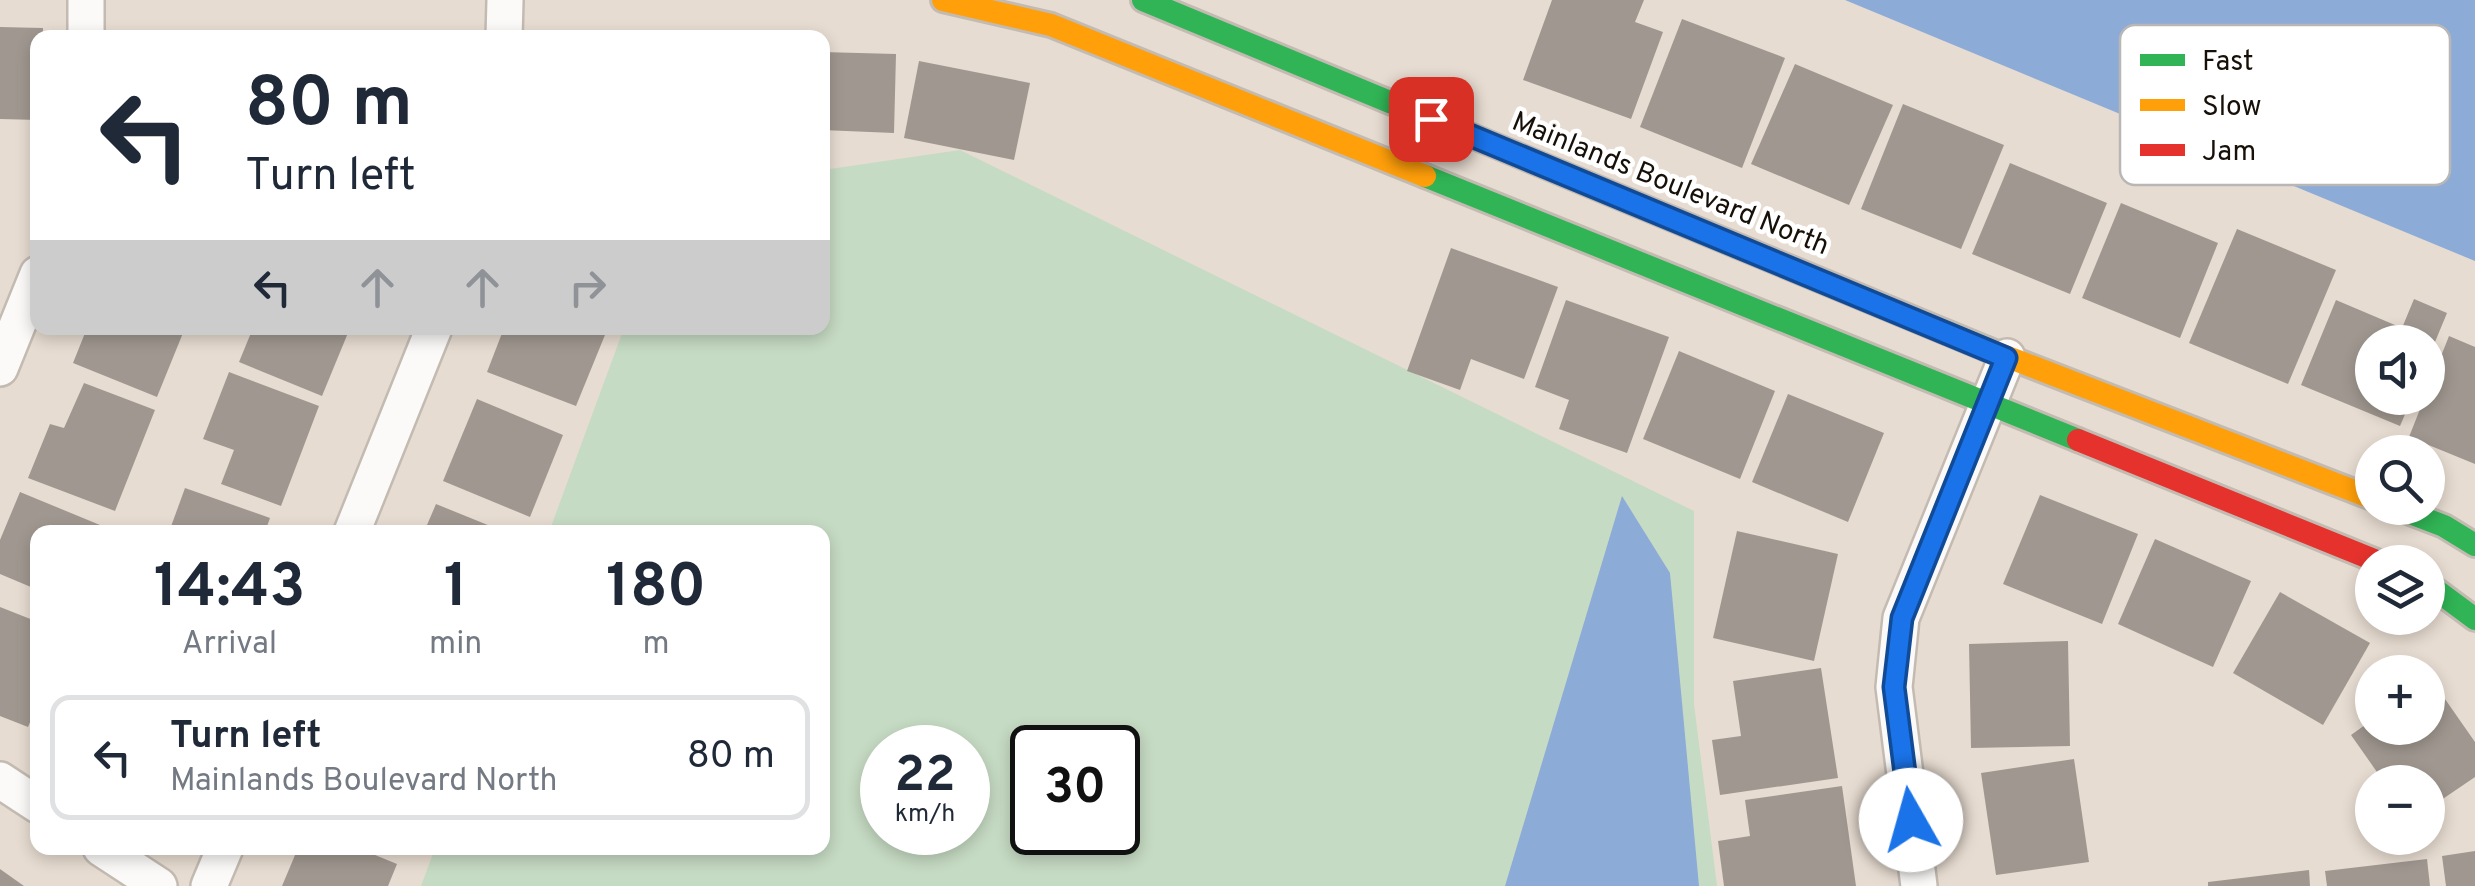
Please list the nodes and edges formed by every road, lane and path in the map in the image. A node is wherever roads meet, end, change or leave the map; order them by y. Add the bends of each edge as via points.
1 (86, 0) edge
2 (505, 0) edge
3 (944, 0) edge
4 (1143, 0) edge
5 (86, 30) edge
6 (504, 30) edge
7 (30, 294) edge
8 (431, 335) edge
9 (2006, 358) junction
10 (0, 368) edge
11 (1988, 402) junction
12 (2355, 491) edge
13 (355, 525) edge
14 (2441, 525) edge
15 (2475, 545) edge
16 (2355, 552) edge
17 (2445, 596) edge
18 (2475, 618) edge
19 (0, 780) edge
20 (30, 800) edge
21 (112, 855) edge
22 (222, 855) edge
23 (159, 886) edge
24 (210, 886) edge
25 (1919, 886) edge

1 - 5 street
2 - 6 street
3 - 11 street via 1051,26
4 - 9 street, Mainlands Boulevard North
7 - 10 street
8 - 13 street
9 - 11 street
9 - 12 street, Mainlands Boulevard North
11 - 16 street
11 - 25 street via 1902,618 1894,687
14 - 15 street
17 - 18 street
19 - 20 street
21 - 23 street
22 - 24 street

